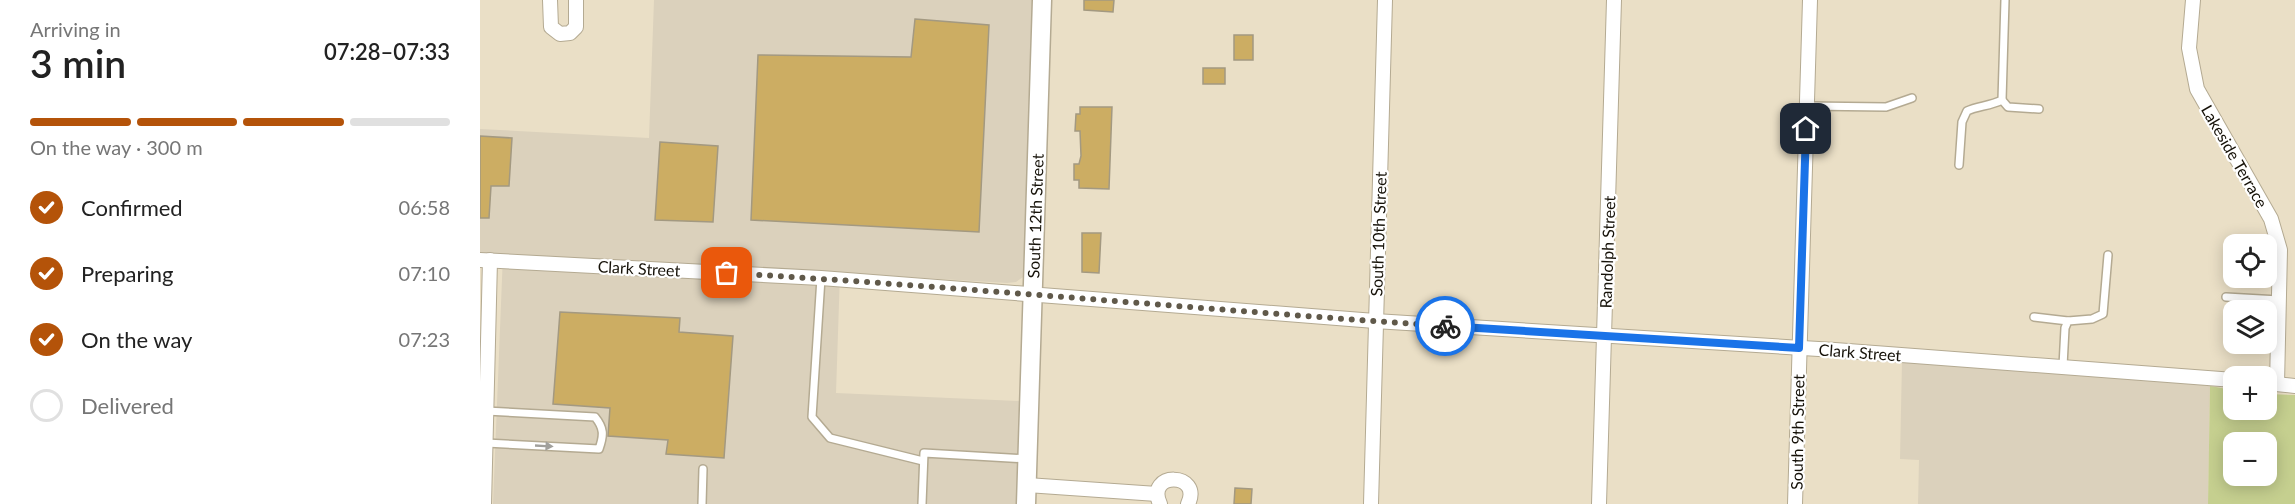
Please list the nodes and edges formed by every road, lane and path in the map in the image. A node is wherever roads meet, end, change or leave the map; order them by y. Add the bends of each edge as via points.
1 (550, 0) edge
2 (576, 0) edge
3 (1042, 0) edge
4 (1385, 0) edge
5 (1614, 0) edge
6 (1810, 0) edge
7 (2005, 0) edge
8 (2193, 0) edge
9 (1912, 98) dead end
10 (2002, 100) junction
11 (1807, 106) junction
12 (2039, 109) dead end
13 (1959, 165) dead end
14 (2108, 255) dead end
15 (485, 260) edge
16 (821, 278) junction
17 (1033, 296) junction
18 (2226, 297) dead end
19 (2279, 300) junction
20 (2034, 317) dead end
21 (1375, 321) junction
22 (2068, 321) junction
23 (1605, 336) junction
24 (1799, 348) junction
25 (2063, 366) junction
26 (2274, 366) edge
27 (2223, 379) edge
28 (2277, 384) edge
29 (2295, 386) edge
30 (486, 411) junction
31 (486, 443) junction
32 (1027, 459) junction
33 (923, 461) junction
34 (703, 469) dead end
35 (1027, 485) junction
36 (1158, 499) edge
37 (484, 504) edge
38 (702, 504) edge
39 (922, 504) edge
40 (1026, 504) edge
41 (1188, 504) edge
42 (1371, 504) edge
43 (1599, 504) edge
44 (1795, 504) edge

1 - 2 street via 551,27 560,34 570,33 576,27
3 - 17 street, South 12th Street
4 - 21 street, South 10th Street
5 - 23 street, Randolph Street
6 - 11 street, South 9th Street
7 - 10 lane
8 - 19 street, Lakeside Terrace via 2189,48 2197,89 2271,219 2280,249
9 - 11 lane via 1886,107
10 - 12 lane via 2008,107
10 - 13 lane via 1967,111 1962,122
11 - 24 street, South 9th Street
14 - 22 lane via 2103,314
15 - 16 street, Clark Street
15 - 30 street
16 - 17 street, Clark Street
16 - 33 lane via 812,417 830,438
17 - 21 street, Clark Street
17 - 32 street, South 12th Street
18 - 19 lane
19 - 26 street, Lakeside Terrace
20 - 22 lane
21 - 23 street, Clark Street
21 - 42 street, South 10th Street
22 - 25 lane
23 - 24 street, Clark Street
23 - 43 street, Randolph Street
24 - 25 street, Clark Street
24 - 44 street, South 9th Street
25 - 27 street, Clark Street
28 - 29 street
30 - 31 street
31 -> 30 lane via 599,448 603,438 603,426 595,417
31 - 37 street
32 - 33 lane via 924,453
32 - 35 street, South 12th Street
33 - 39 lane
34 - 38 lane
35 - 36 street
35 - 40 street, South 12th Street
36 - 41 street via 1161,484 1177,479 1189,489

